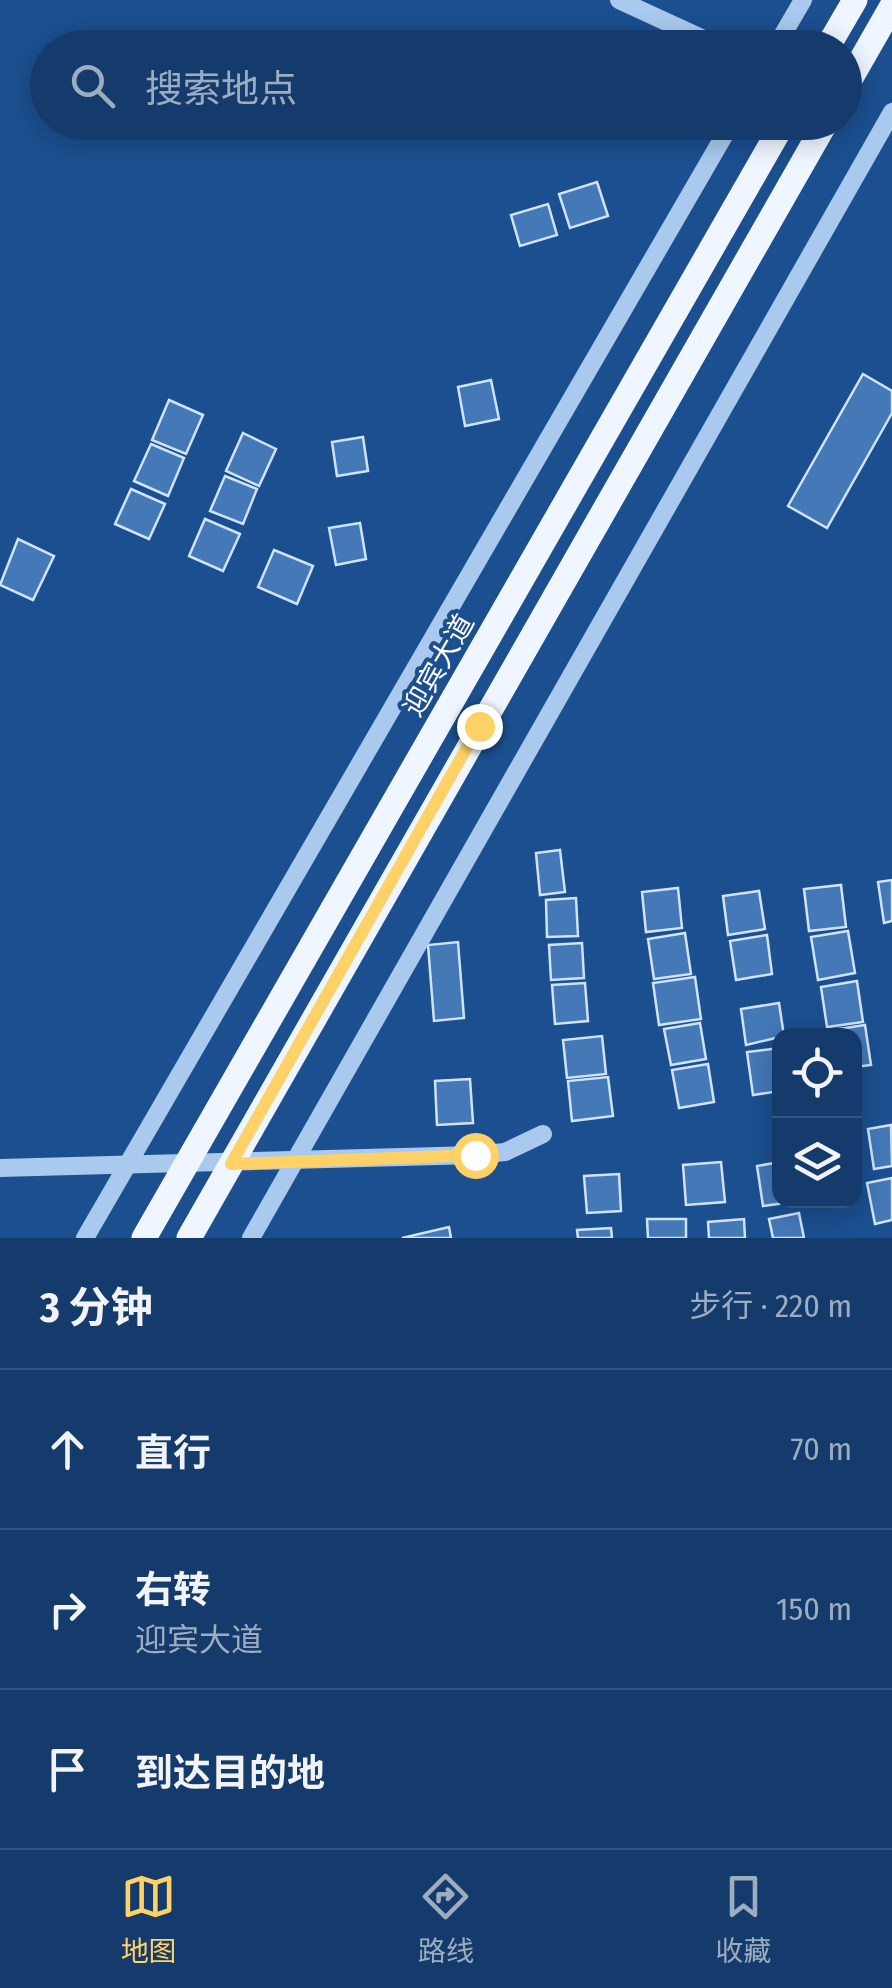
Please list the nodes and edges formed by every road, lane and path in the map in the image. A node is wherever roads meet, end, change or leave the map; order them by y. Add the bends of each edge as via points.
1 (619, 0) edge
2 (803, 0) edge
3 (854, 0) edge
4 (892, 6) edge
5 (684, 30) edge
6 (786, 30) edge
7 (837, 30) edge
8 (862, 58) edge
9 (892, 112) edge
10 (722, 140) edge
11 (774, 140) edge
12 (816, 140) edge
13 (543, 1134) dead end
14 (295, 1162) junction
15 (187, 1164) junction
16 (231, 1164) junction
17 (127, 1165) junction
18 (0, 1168) edge
19 (84, 1238) edge
20 (144, 1238) edge
21 (189, 1238) edge
22 (251, 1238) edge

1 - 5 street
2 - 6 street
3 - 7 main road
4 - 8 main road
9 - 14 street
10 - 17 street
11 - 15 main road, 迎宾大道
12 - 16 main road
13 - 14 street via 506,1152
14 - 16 street
14 - 22 street
15 - 16 street
15 - 17 street
15 - 20 main road, 迎宾大道
16 - 21 main road
17 - 18 street
17 - 19 street

